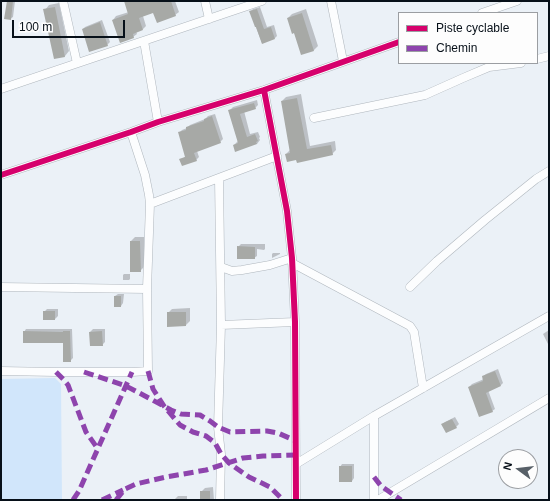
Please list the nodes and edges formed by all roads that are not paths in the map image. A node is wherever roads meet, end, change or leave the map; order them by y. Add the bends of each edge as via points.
1 (63, 1) edge
2 (205, 1) edge
3 (262, 1) edge
4 (331, 1) edge
5 (517, 1) edge
6 (502, 3) edge
7 (484, 12) edge
8 (209, 19) junction
9 (144, 41) junction
10 (398, 42) edge
11 (549, 56) edge
12 (538, 59) edge
13 (343, 61) junction
14 (77, 63) junction
15 (513, 64) edge
16 (1, 89) edge
17 (264, 90) junction
18 (314, 118) dead end
19 (158, 122) junction
20 (131, 132) junction
21 (277, 156) junction
22 (549, 171) edge
23 (1, 175) edge
24 (219, 178) junction
25 (150, 204) junction
26 (292, 261) junction
27 (221, 267) junction
28 (1, 287) edge
29 (410, 287) dead end
30 (147, 289) junction
31 (549, 316) edge
32 (295, 322) junction
33 (221, 325) junction
34 (1, 371) edge
35 (423, 388) junction
36 (549, 398) edge
37 (374, 416) junction
38 (296, 464) junction
39 (220, 500) edge
40 (296, 500) edge
41 (374, 500) edge
42 (378, 500) edge

1 - 14 street
2 - 8 street
3 - 8 street
4 - 13 street
5 - 6 street
6 - 7 street
8 - 9 street
9 - 14 street
9 - 19 street
10 - 13 street
11 - 12 street
13 - 17 street
14 - 16 street
15 - 18 street via 489,67 425,95
17 - 19 street
17 - 21 street
19 - 20 street
20 - 23 street
20 - 25 street via 145,175
21 - 24 street
21 - 26 street via 287,211
22 - 29 street via 479,225
24 - 25 street
24 - 27 street
25 - 30 street
26 - 27 street via 232,271
26 - 32 street
26 - 35 street via 410,326 414,332
27 - 33 street
28 - 30 street
30 - 34 street via 148,371
31 - 35 street
32 - 33 street
32 - 38 street
33 - 39 street via 218,427 221,454
35 - 37 street
36 - 42 street
37 - 38 street
37 - 41 street
38 - 40 street

